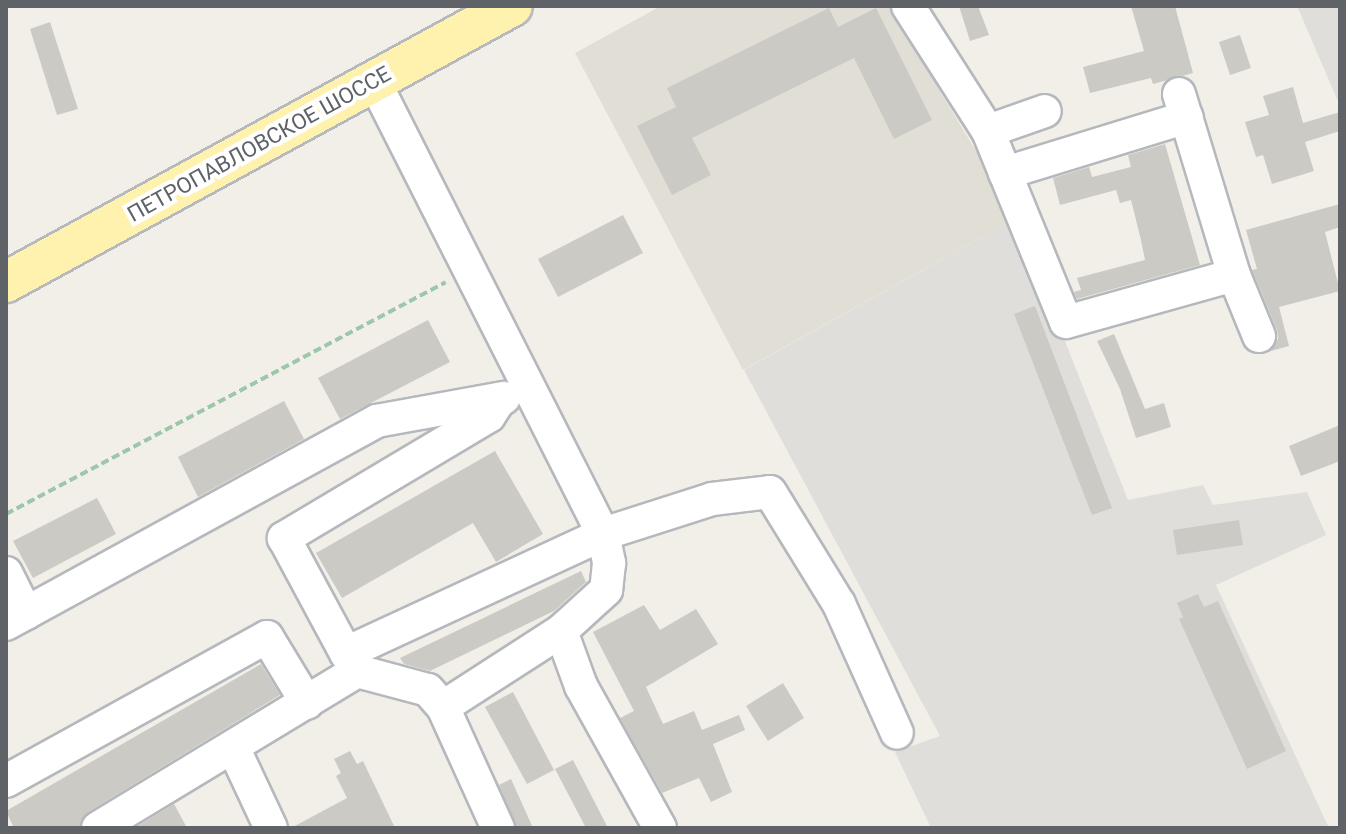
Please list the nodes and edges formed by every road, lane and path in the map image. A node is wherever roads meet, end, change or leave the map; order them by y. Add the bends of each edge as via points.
1 (512, 6) edge
2 (908, 6) edge
3 (374, 81) junction
4 (1045, 111) dead end
5 (988, 131) junction
6 (1005, 173) junction
7 (470, 270) junction
8 (1234, 275) junction
9 (6, 282) edge
10 (1259, 336) dead end
11 (514, 393) junction
12 (6, 514) edge
13 (603, 534) junction
14 (6, 573) edge
15 (16, 618) edge
16 (561, 631) junction
17 (352, 662) junction
18 (307, 703) junction
19 (443, 707) junction
20 (897, 733) dead end
21 (233, 747) junction
22 (6, 781) edge
23 (111, 825) edge
24 (271, 828) edge
25 (498, 828) edge
26 (660, 828) edge

1 - 3 main road, ПЕТРОПАВЛОВСКОЕ ШОССЕ
2 - 5 street
3 - 7 street
3 - 9 main road, ПЕТРОПАВЛОВСКОЕ ШОССЕ
4 - 5 street
5 - 6 street
6 - 8 street via 1066,322
6 - 8 street via 1183,105
7 - 11 street
7 - 12 path
8 - 10 street
11 - 13 street
11 - 15 street via 377,421
11 - 17 street via 489,416 284,538
13 - 16 street via 609,563 606,590
13 - 17 street
13 - 20 street via 712,499 770,492 839,604
14 - 15 street
16 - 19 street
16 - 26 street via 581,686
17 - 18 street
17 - 19 street via 428,690
18 - 21 street
18 - 22 street via 267,637
19 - 25 street
21 - 23 street
21 - 24 street

